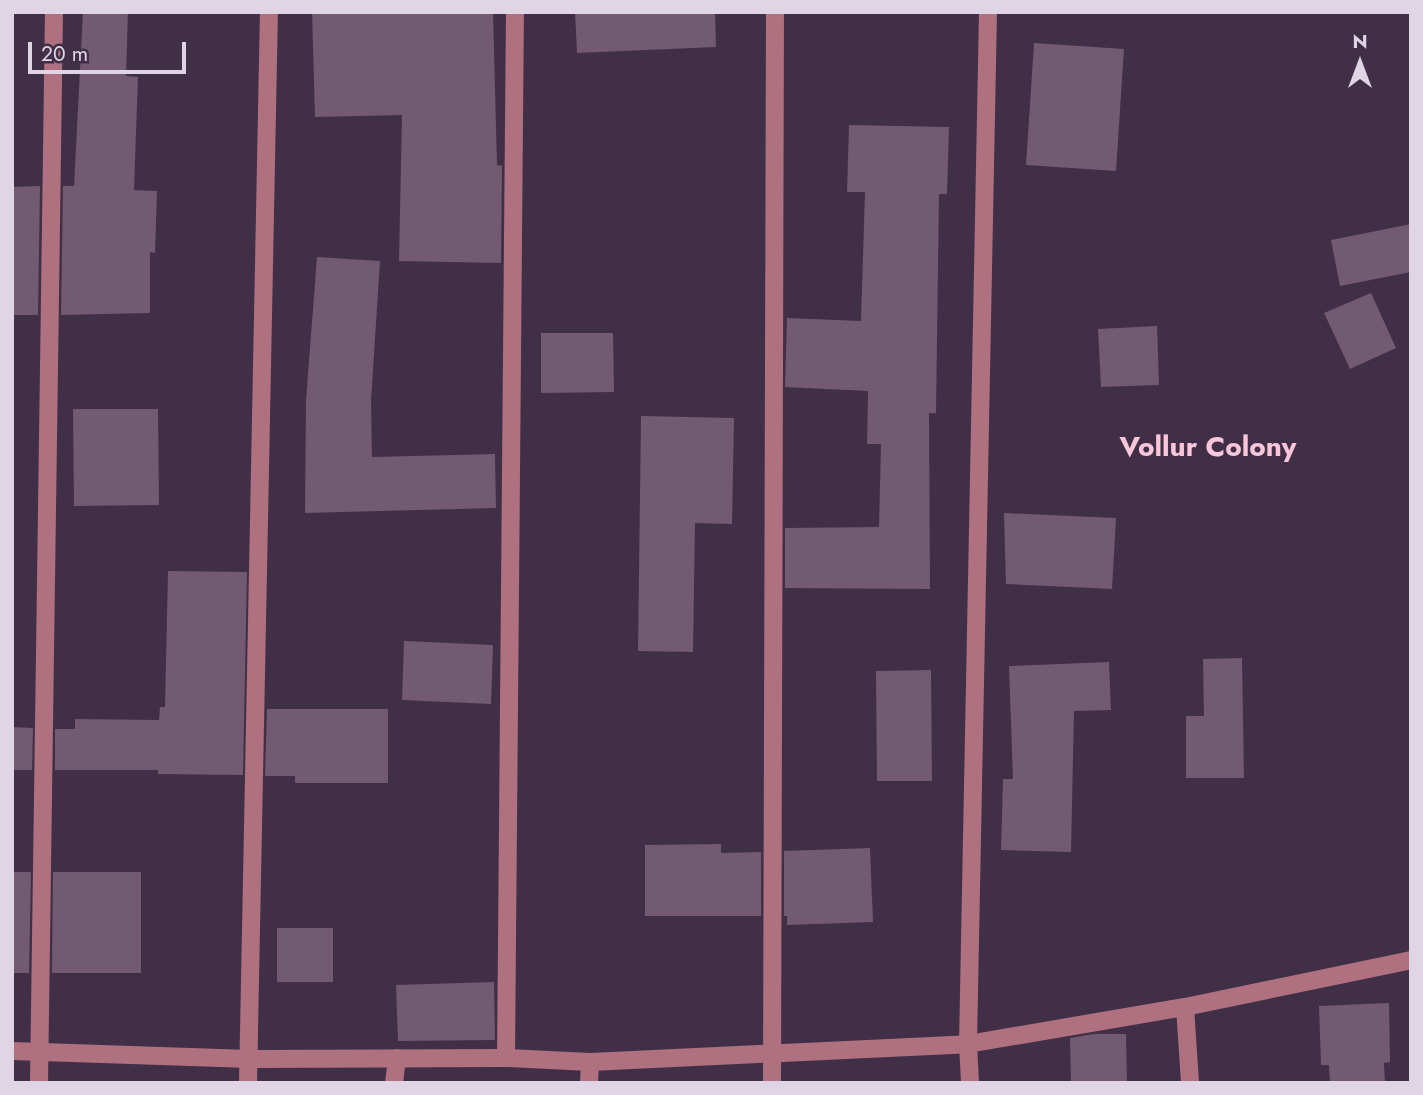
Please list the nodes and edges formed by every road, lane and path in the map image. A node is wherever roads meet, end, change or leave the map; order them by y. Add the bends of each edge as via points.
1 (54, 12) edge
2 (269, 12) edge
3 (515, 12) edge
4 (775, 12) edge
5 (988, 12) edge
6 (1411, 960) edge
7 (1185, 1007) junction
8 (968, 1044) junction
9 (12, 1051) edge
10 (40, 1052) junction
11 (772, 1055) junction
12 (397, 1058) junction
13 (506, 1058) junction
14 (250, 1059) junction
15 (590, 1062) junction
16 (39, 1083) edge
17 (248, 1083) edge
18 (394, 1083) edge
19 (589, 1083) edge
20 (772, 1083) edge
21 (970, 1083) edge
22 (1190, 1083) edge

1 - 10 street
2 - 14 street
3 - 13 street
4 - 11 street
5 - 8 street
6 - 7 street
7 - 8 street
7 - 22 street
8 - 11 street
8 - 21 street
9 - 10 street
10 - 14 street
10 - 16 street
11 - 15 street
11 - 20 street
12 - 13 street
12 - 14 street
12 - 18 street
13 - 15 street
14 - 17 street
15 - 19 street

